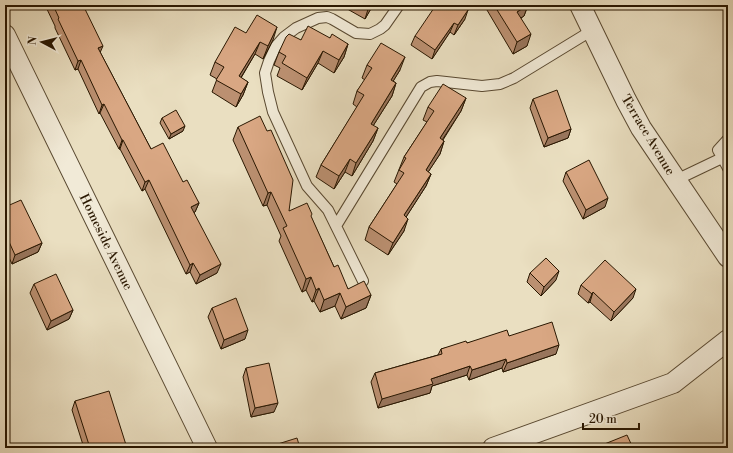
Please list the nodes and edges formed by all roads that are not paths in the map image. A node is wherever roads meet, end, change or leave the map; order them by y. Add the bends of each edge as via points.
1 (399, 5) edge
2 (580, 5) edge
3 (592, 31) junction
4 (5, 35) edge
5 (728, 139) edge
6 (722, 158) junction
7 (728, 168) edge
8 (676, 180) junction
9 (336, 226) junction
10 (728, 257) edge
11 (363, 281) edge
12 (728, 340) edge
13 (207, 448) edge
14 (493, 448) edge

1 - 9 lane via 385,25 370,34 356,34 327,17 303,24 289,32 276,46 266,67 265,78 273,112 306,186 328,210
2 - 3 street, Terrace Avenue
3 - 8 street, Terrace Avenue via 641,128
3 - 9 lane via 507,81 482,86 437,81 421,87
4 - 13 street, Homeside Avenue
5 - 6 lane via 718,150
6 - 7 lane
6 - 8 lane
8 - 10 street, Terrace Avenue
9 - 11 lane
12 - 14 street via 673,383

